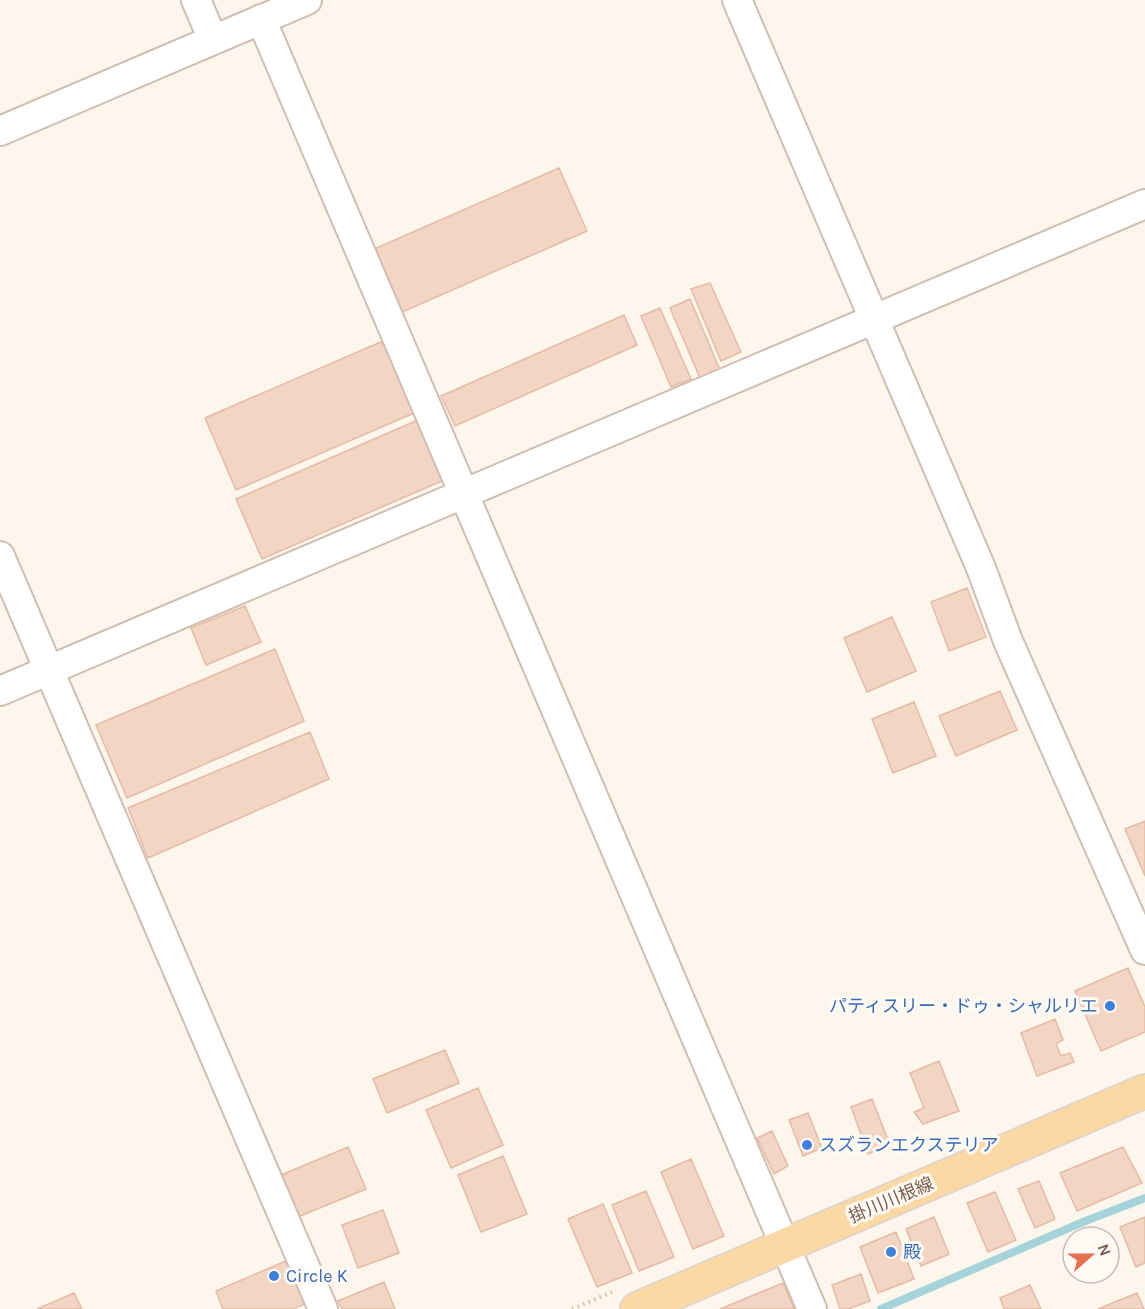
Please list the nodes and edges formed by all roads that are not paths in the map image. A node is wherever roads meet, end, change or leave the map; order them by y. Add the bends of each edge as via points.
1 (196, 0) edge
2 (307, 0) edge
3 (737, 0) edge
4 (261, 19) junction
5 (213, 40) junction
6 (0, 130) edge
7 (1145, 204) edge
8 (873, 320) junction
9 (464, 494) junction
10 (0, 556) edge
11 (49, 671) junction
12 (0, 692) edge
13 (1145, 950) edge
14 (1145, 1092) edge
15 (785, 1245) junction
16 (323, 1309) edge
17 (637, 1309) edge
18 (812, 1309) edge

1 - 5 street
2 - 4 street
3 - 8 street
4 - 5 street
4 - 9 street
5 - 6 street
7 - 8 street
8 - 9 street
8 - 13 street via 981,568 1008,641
9 - 11 street
9 - 15 street
10 - 11 street
11 - 12 street
11 - 16 street
14 - 15 main road, 掛川川根線
15 - 17 main road, 掛川川根線
15 - 18 street

